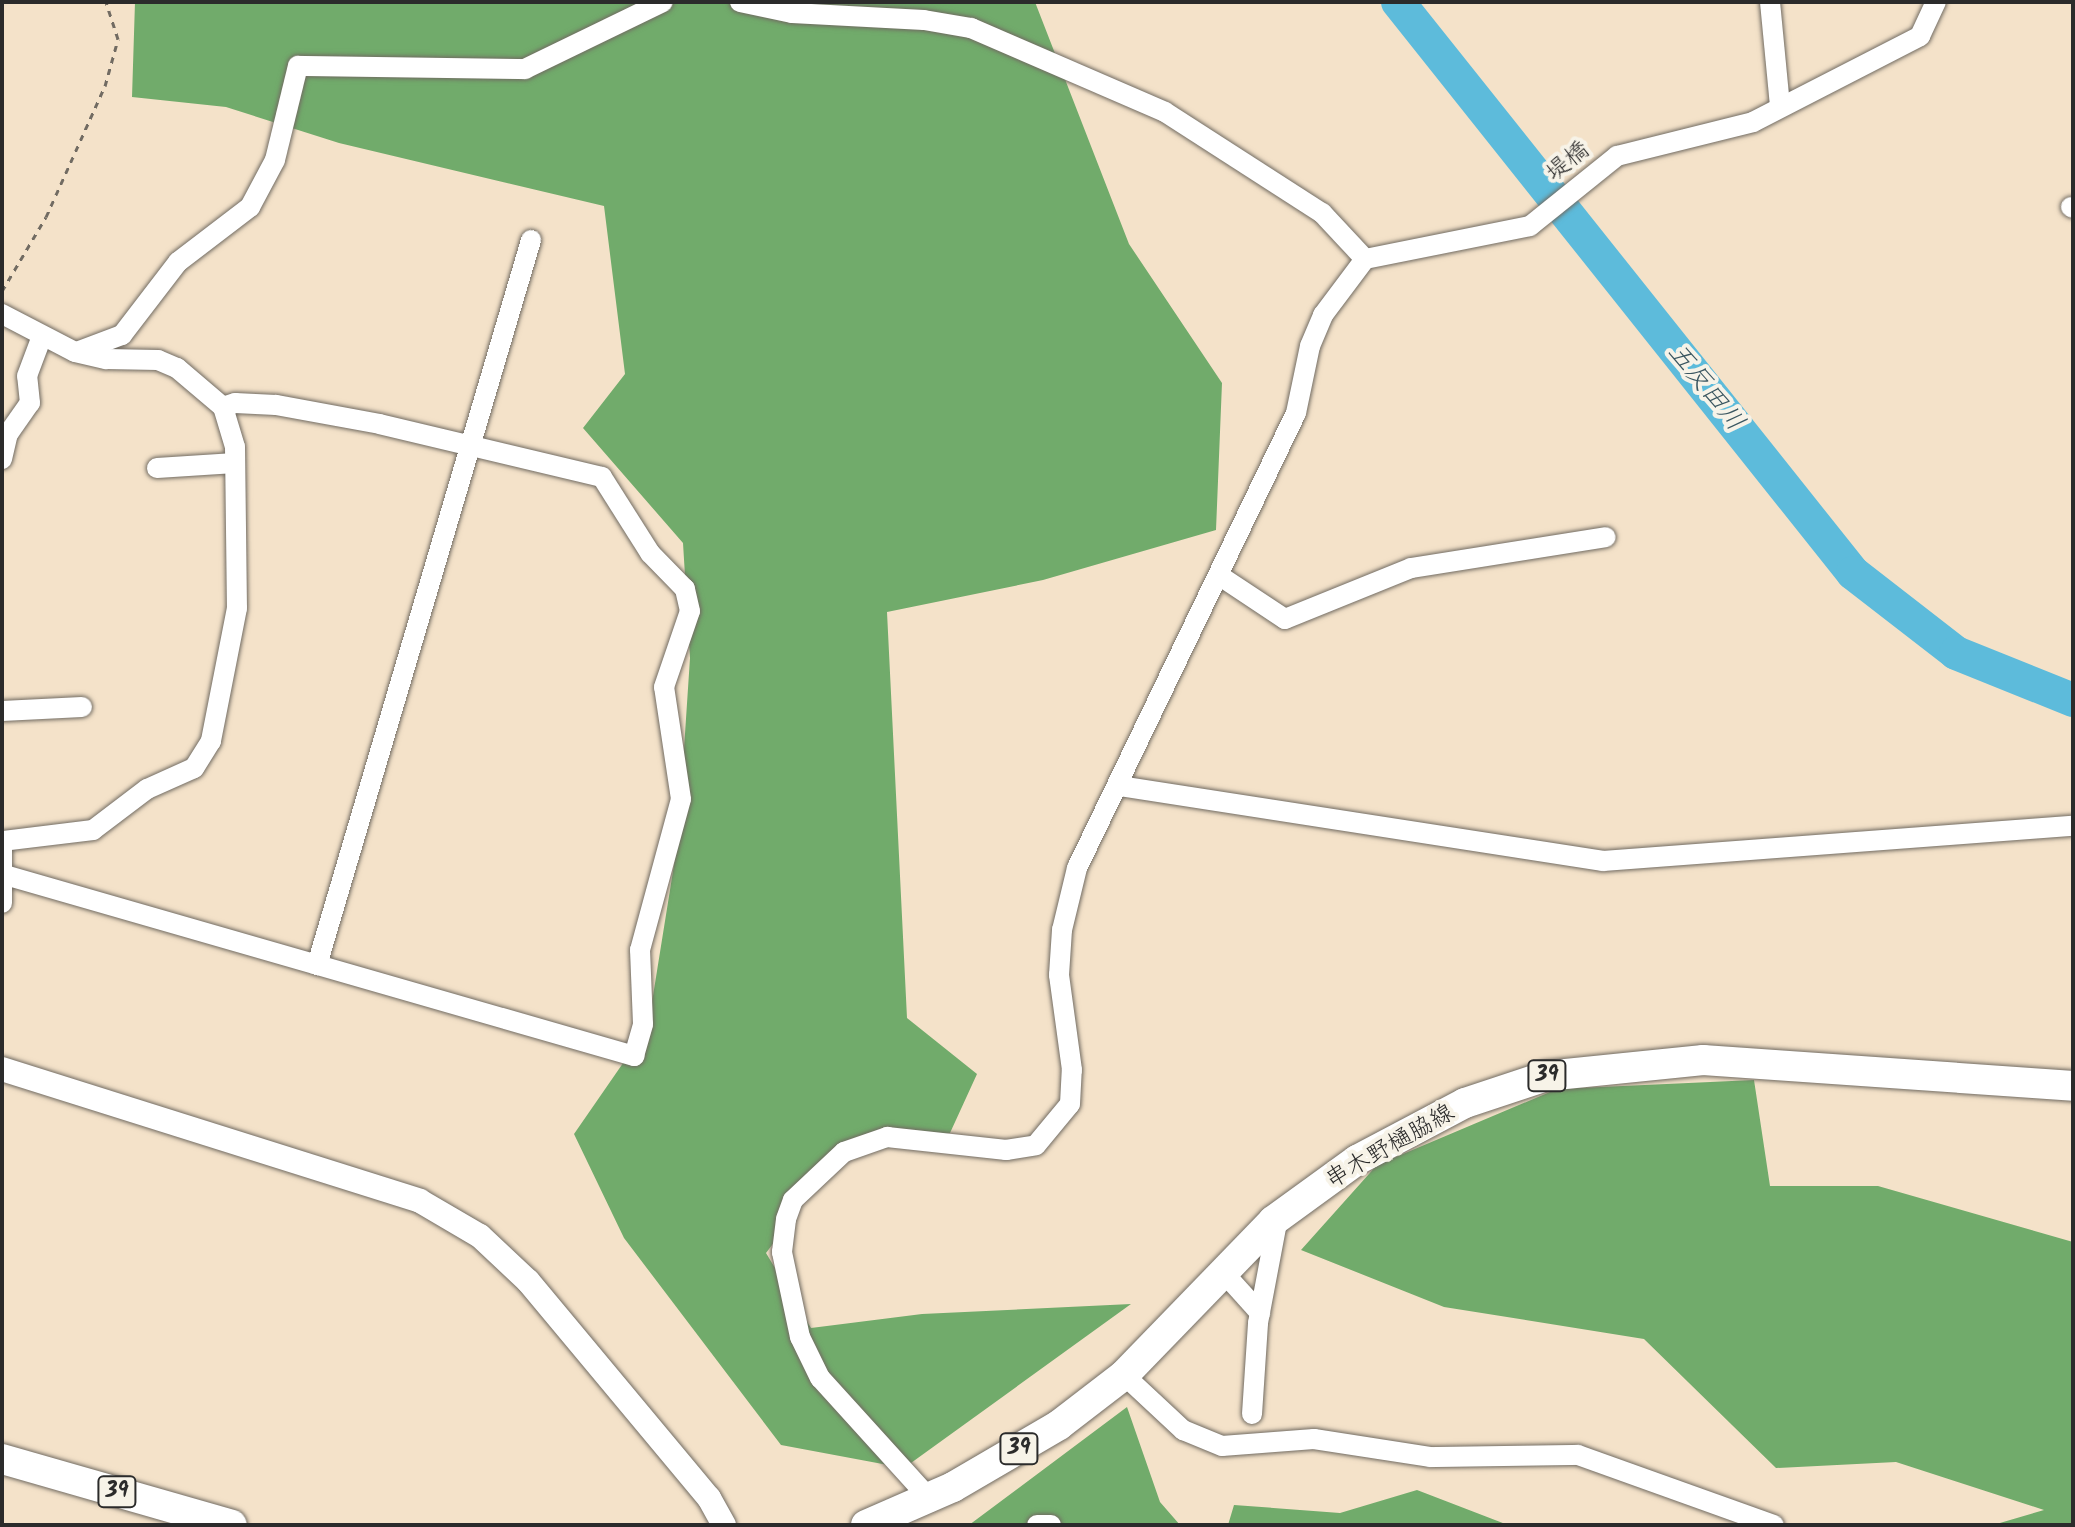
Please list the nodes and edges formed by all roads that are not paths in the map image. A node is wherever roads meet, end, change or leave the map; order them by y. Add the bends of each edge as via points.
1 (663, 2) edge
2 (740, 2) edge
3 (1770, 2) edge
4 (1936, 2) edge
5 (1780, 105) junction
6 (531, 240) dead end
7 (1365, 259) junction
8 (2, 314) edge
9 (42, 336) junction
10 (75, 352) junction
11 (223, 407) junction
12 (472, 445) junction
13 (2, 459) edge
14 (235, 463) junction
15 (157, 468) dead end
16 (1606, 537) dead end
17 (1220, 576) junction
18 (82, 707) dead end
19 (2, 711) edge
20 (1119, 786) junction
21 (2073, 826) edge
22 (5, 875) junction
23 (2, 903) edge
24 (317, 965) junction
25 (2, 1069) edge
26 (2073, 1086) edge
27 (1278, 1217) junction
28 (1224, 1273) junction
29 (1260, 1313) junction
30 (1124, 1375) junction
31 (1252, 1414) dead end
32 (2, 1459) edge
33 (929, 1498) junction
34 (232, 1525) edge
35 (724, 1525) edge
36 (866, 1525) edge
37 (1037, 1525) edge
38 (1051, 1525) edge
39 (1774, 1525) edge

1 - 10 street via 525,69 298,66 275,160 250,207 178,262 122,335
2 - 7 street via 792,13 924,20 971,28 1165,112 1322,213
3 - 5 street
4 - 5 street via 1920,36 1811,96
5 - 7 street, 堤橋 via 1753,122 1617,156 1530,226
6 - 12 street
7 - 17 street via 1323,315 1310,346 1296,413
8 - 9 street
9 - 10 street
9 - 13 street via 27,376 30,403 8,434
10 - 11 street via 158,360 177,368
11 - 12 street via 276,405
11 - 14 street
12 - 24 street
12 - 24 street via 602,477 650,553 685,589 690,611 664,687 681,799 640,950 643,1024 634,1056
14 - 15 street
14 - 22 street via 237,608 211,741 194,768 147,789 93,830 2,841
16 - 17 street via 1411,568 1285,619
17 - 20 street
18 - 19 street
20 - 21 street via 1603,861
20 - 33 street via 1077,868 1062,930 1059,975 1072,1070 1070,1104 1054,1127 1036,1145 1006,1150 887,1137 844,1152 793,1200 786,1219 782,1252 794,1309 800,1337 820,1378
22 - 23 street
22 - 24 street
25 - 35 street via 420,1201 480,1236 538,1293 709,1498
26 - 27 main road, 串木野樋脇線 / 39 via 1703,1060 1546,1076 1414,1127
27 - 28 main road, 串木野樋脇線 / 39
27 - 29 street
28 - 29 street
28 - 30 main road, 串木野樋脇線 / 39
29 - 31 street
30 - 33 main road, 串木野樋脇線 / 39 via 1059,1425
30 - 39 street via 1183,1430 1222,1446 1314,1439 1430,1457 1578,1455
32 - 34 main road, 39
33 - 36 main road, 串木野樋脇線 / 39
37 - 38 street

